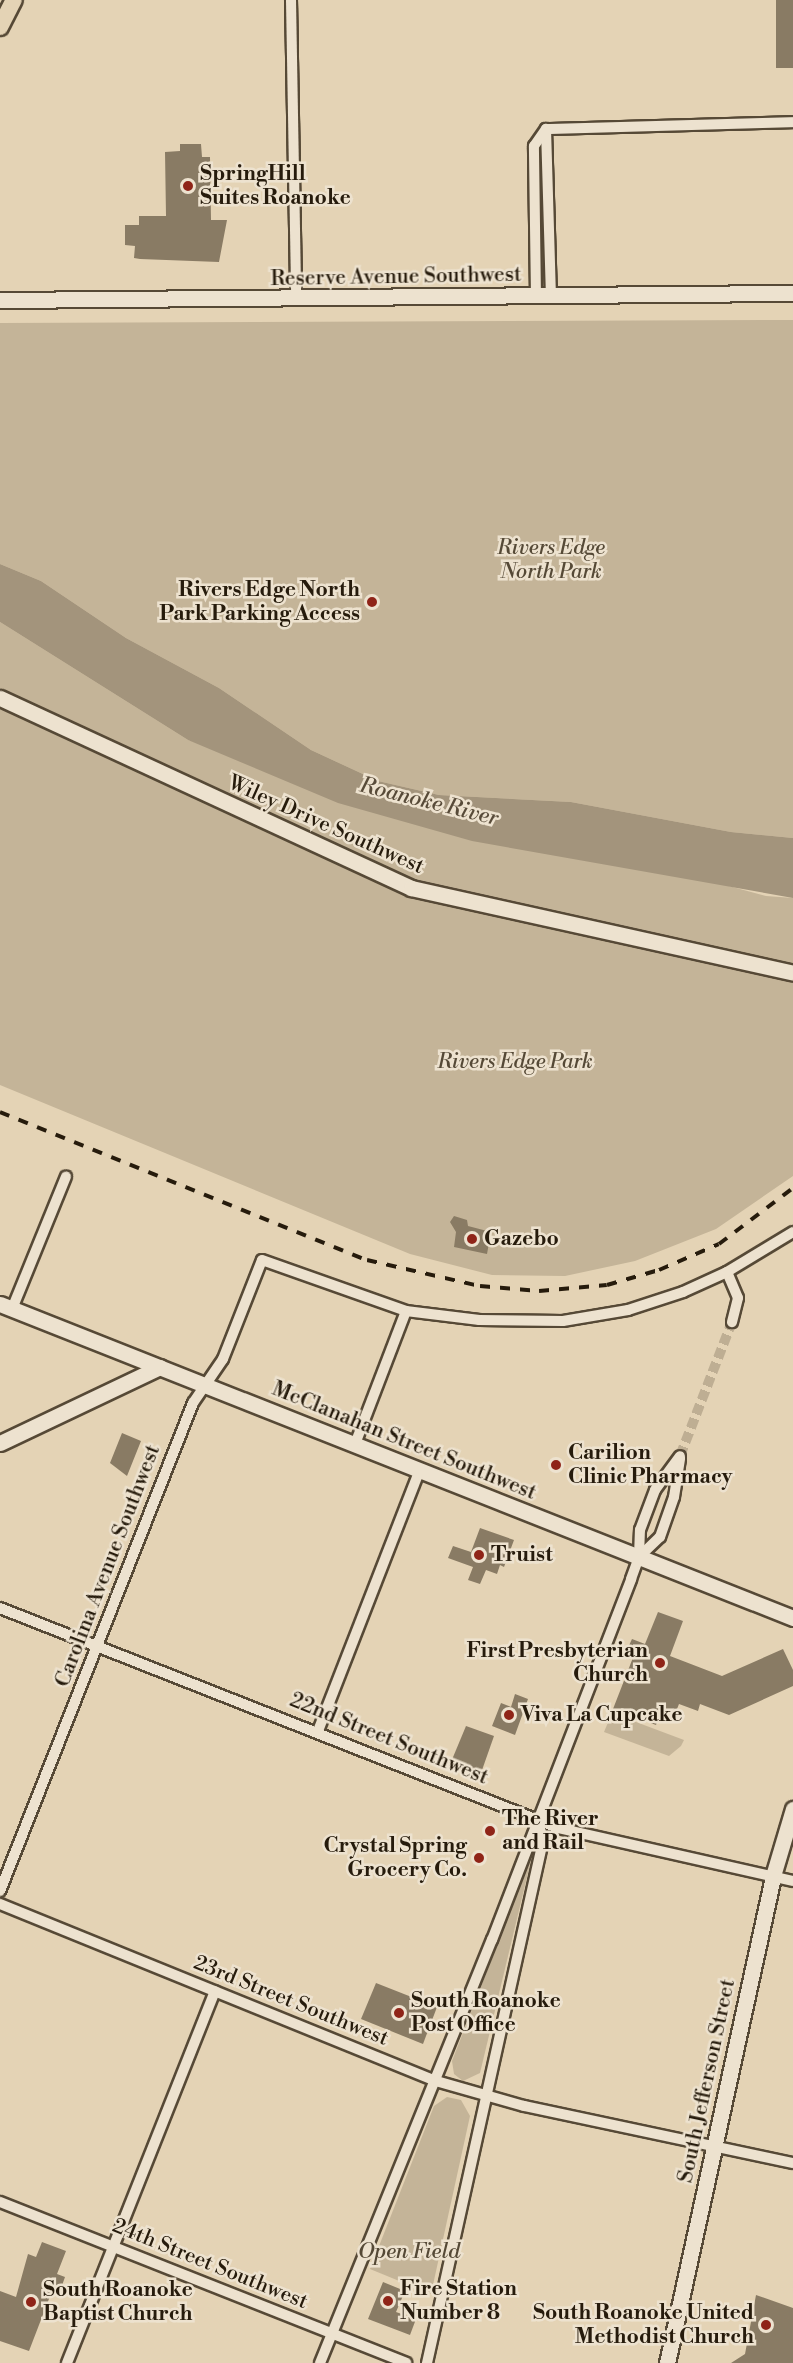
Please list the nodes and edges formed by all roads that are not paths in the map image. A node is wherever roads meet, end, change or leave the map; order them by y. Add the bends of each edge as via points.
1 (14, 0) edge
2 (291, 0) edge
3 (0, 27) edge
4 (793, 122) edge
5 (793, 293) edge
6 (543, 297) junction
7 (0, 300) edge
8 (296, 300) junction
9 (0, 698) edge
10 (793, 973) edge
11 (66, 1177) dead end
12 (793, 1232) edge
13 (728, 1272) junction
14 (6, 1306) edge
15 (406, 1311) junction
16 (732, 1323) tunnel mouth
17 (160, 1367) junction
18 (205, 1384) junction
19 (0, 1443) edge
20 (355, 1444) junction
21 (420, 1470) junction
22 (639, 1557) junction
23 (0, 1608) edge
24 (793, 1618) edge
25 (97, 1646) junction
26 (318, 1731) junction
27 (793, 1809) edge
28 (538, 1819) junction
29 (772, 1876) junction
30 (793, 1881) edge
31 (0, 1891) edge
32 (0, 1904) edge
33 (215, 1992) junction
34 (436, 2081) junction
35 (483, 2096) junction
36 (714, 2146) junction
37 (793, 2163) edge
38 (0, 2202) edge
39 (113, 2247) junction
40 (332, 2334) junction
41 (67, 2363) edge
42 (320, 2363) edge
43 (406, 2363) edge
44 (427, 2363) edge
45 (667, 2363) edge

1 - 3 main road
2 - 8 street
4 - 6 street via 546,129
5 - 6 main road, Reserve Avenue Southwest
6 - 8 main road, Reserve Avenue Southwest
7 - 8 main road, Reserve Avenue Southwest
9 - 10 main road, Wiley Drive Southwest via 411,888
11 - 14 street
12 - 13 street
13 - 15 street via 628,1310 562,1321 479,1320
13 - 16 street via 738,1298
14 - 17 main road, McClanahan Street Southwest
15 - 18 street, Carolina Avenue Southwest via 262,1260 223,1359
15 - 20 street
17 - 18 main road, McClanahan Street Southwest
17 - 19 main road
18 - 20 main road, McClanahan Street Southwest
18 - 25 street, Carolina Avenue Southwest via 193,1403
20 - 21 main road, McClanahan Street Southwest
21 - 22 main road, McClanahan Street Southwest
21 - 26 street
22 - 22 street via 660,1537 674,1497 680,1456 655,1490 640,1530
22 - 24 main road, McClanahan Street Southwest
22 - 28 street
23 - 25 street, 22nd Street Southwest
25 - 26 street, 22nd Street Southwest
25 - 31 street, Carolina Avenue Southwest
26 - 28 street, 22nd Street Southwest
27 - 29 main road, South Jefferson Street
28 - 29 street, 22nd Street Southwest via 558,1828
28 - 34 street
28 - 35 street via 543,1841
29 - 30 street, 22nd Street Southwest
29 - 36 main road, South Jefferson Street
32 - 33 street, 23rd Street Southwest
33 - 34 street, 23rd Street Southwest
33 - 39 street
34 - 35 street, 23rd Street Southwest
34 - 40 street
35 - 36 street, 23rd Street Southwest
35 - 44 street
36 - 37 street, 23rd Street Southwest
36 - 45 main road, South Jefferson Street
38 - 39 street, 24th Street Southwest
39 - 40 street, 24th Street Southwest
39 - 41 street
40 - 42 street
40 - 43 street, 24th Street Southwest

